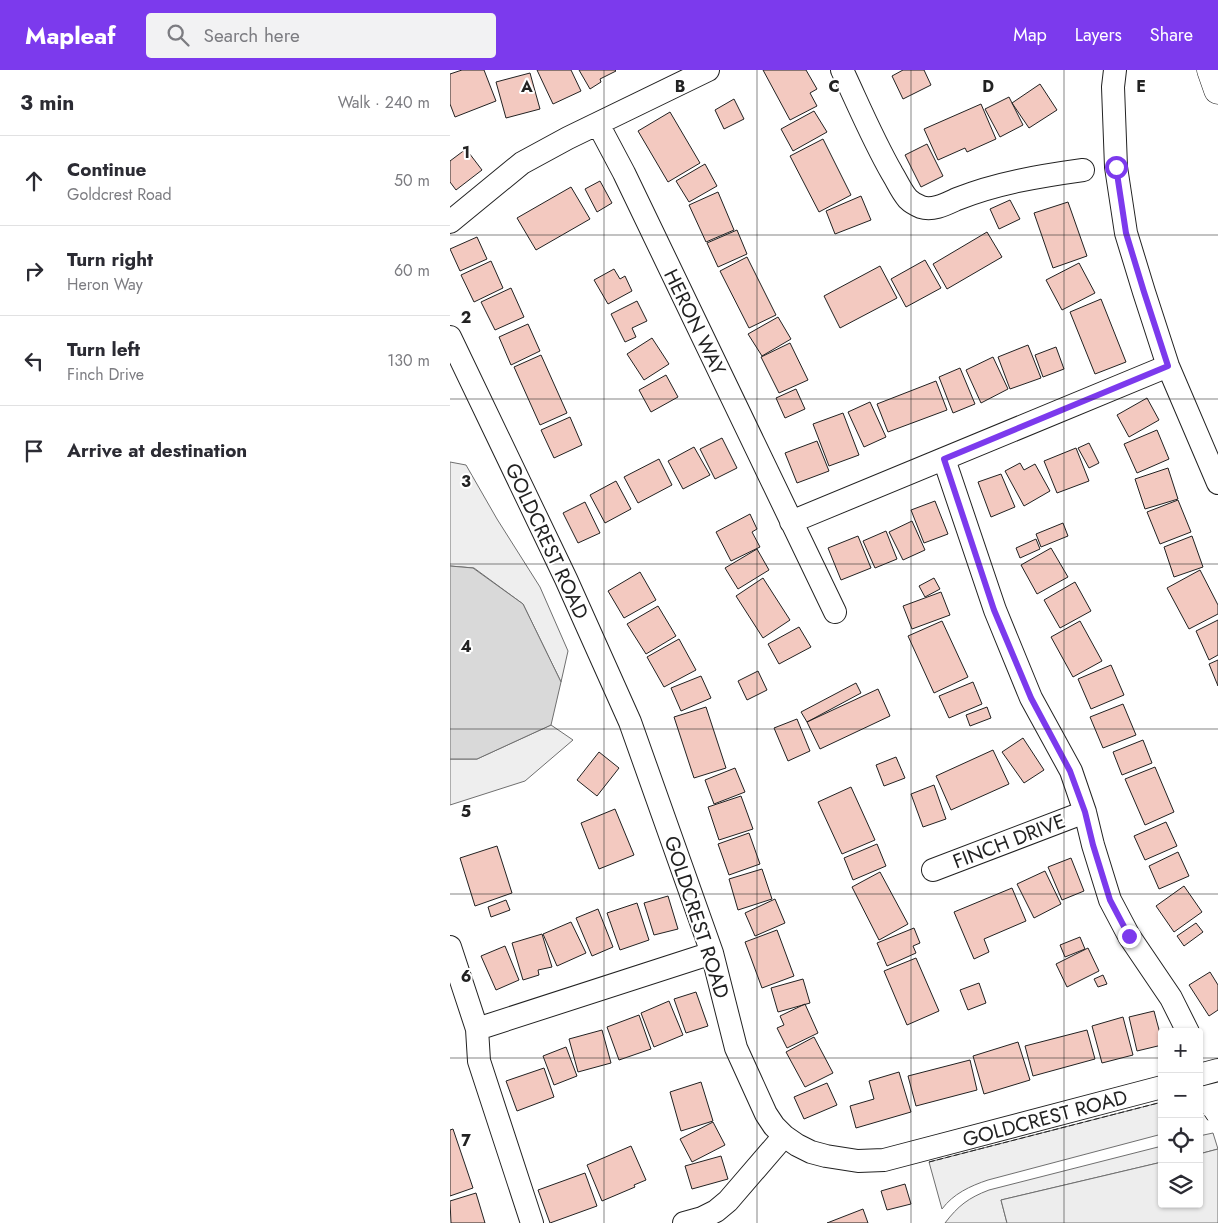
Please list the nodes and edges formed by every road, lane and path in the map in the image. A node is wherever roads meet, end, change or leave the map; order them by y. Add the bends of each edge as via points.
1 (708, 70) edge
2 (842, 70) edge
3 (1117, 76) edge
4 (598, 124) junction
5 (1083, 170) dead end
6 (450, 222) edge
7 (450, 337) edge
8 (1168, 366) junction
9 (944, 459) junction
10 (1218, 483) edge
11 (791, 522) junction
12 (835, 612) dead end
13 (1085, 812) junction
14 (933, 870) dead end
15 (450, 947) edge
16 (712, 953) junction
17 (1186, 1028) edge
18 (477, 1029) junction
19 (1158, 1088) edge
20 (784, 1136) junction
21 (532, 1223) edge
22 (684, 1223) edge

1 - 4 street
2 - 5 street via 885,161 908,199 922,207 937,207 1026,179
3 - 8 street via 1116,167 1126,233
4 - 6 street via 522,163
4 - 11 street, HERON WAY
7 - 16 street, GOLDCREST ROAD via 566,579 630,722
8 - 9 street
8 - 10 street
9 - 11 street
9 - 13 street, FINCH DRIVE via 994,610 1031,698 1070,771
11 - 12 street, HERON WAY
13 - 14 street, FINCH DRIVE
13 - 17 street, FINCH DRIVE via 1110,900
15 - 18 street
16 - 18 street
16 - 20 street, GOLDCREST ROAD via 736,1048 766,1114
18 - 21 street via 479,1061
19 - 20 street, GOLDCREST ROAD via 884,1160 826,1156 811,1152
20 - 22 street via 728,1201 716,1211

